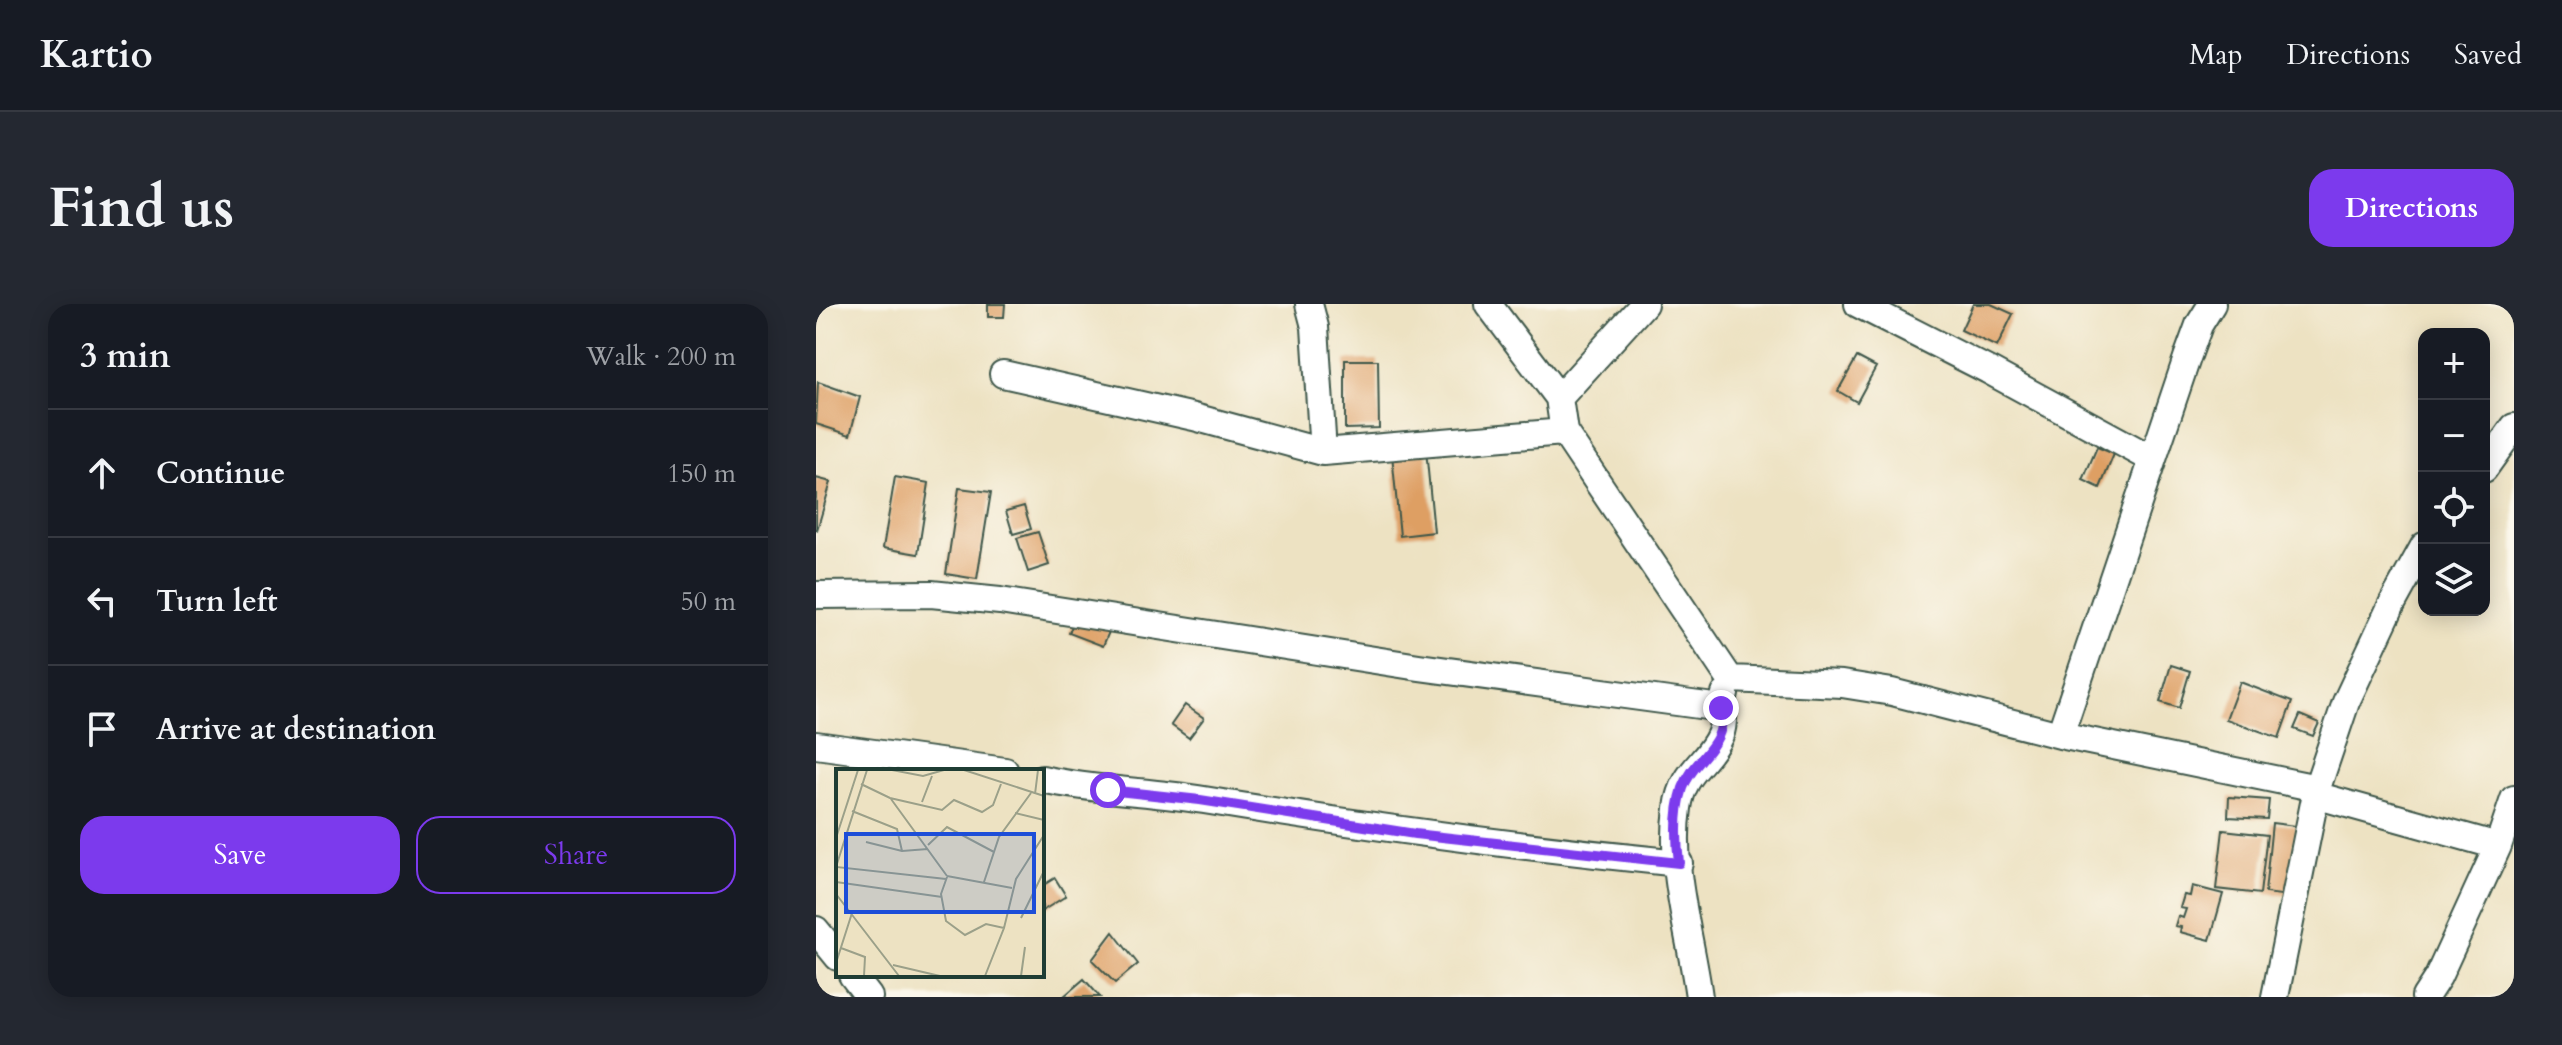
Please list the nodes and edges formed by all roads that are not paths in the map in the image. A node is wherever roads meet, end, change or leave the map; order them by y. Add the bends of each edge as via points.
1 (1309, 304) edge
2 (1488, 304) edge
3 (1644, 304) edge
4 (1858, 304) edge
5 (2212, 304) edge
6 (1003, 374) dead end
7 (1559, 398) junction
8 (2514, 427) edge
9 (1564, 432) junction
10 (1323, 452) junction
11 (2152, 459) junction
12 (2490, 461) edge
13 (2418, 557) edge
14 (816, 595) edge
15 (1730, 679) junction
16 (1721, 708) junction
17 (2060, 735) junction
18 (816, 745) edge
19 (990, 769) edge
20 (1044, 779) edge
21 (2316, 791) junction
22 (2514, 799) edge
23 (2498, 846) junction
24 (1679, 863) junction
25 (816, 930) edge
26 (836, 955) edge
27 (854, 977) edge
28 (869, 997) edge
29 (1699, 997) edge
30 (2275, 997) edge
31 (2425, 997) edge

1 - 10 street
2 - 7 street
3 - 7 street
4 - 11 street
5 - 11 street via 2199,325
6 - 10 street
7 - 9 street
8 - 12 street
9 - 10 street
9 - 15 street
11 - 17 street
13 - 21 street via 2346,702
14 - 16 street via 931,594 1000,601
15 - 16 street
15 - 17 street via 1892,692
16 - 24 street via 1720,738 1691,772 1678,807
17 - 21 street
18 - 19 street
20 - 24 street via 1415,834
21 - 23 street
21 - 30 street
22 - 23 street
23 - 31 street
24 - 29 street
25 - 26 street
27 - 28 street

